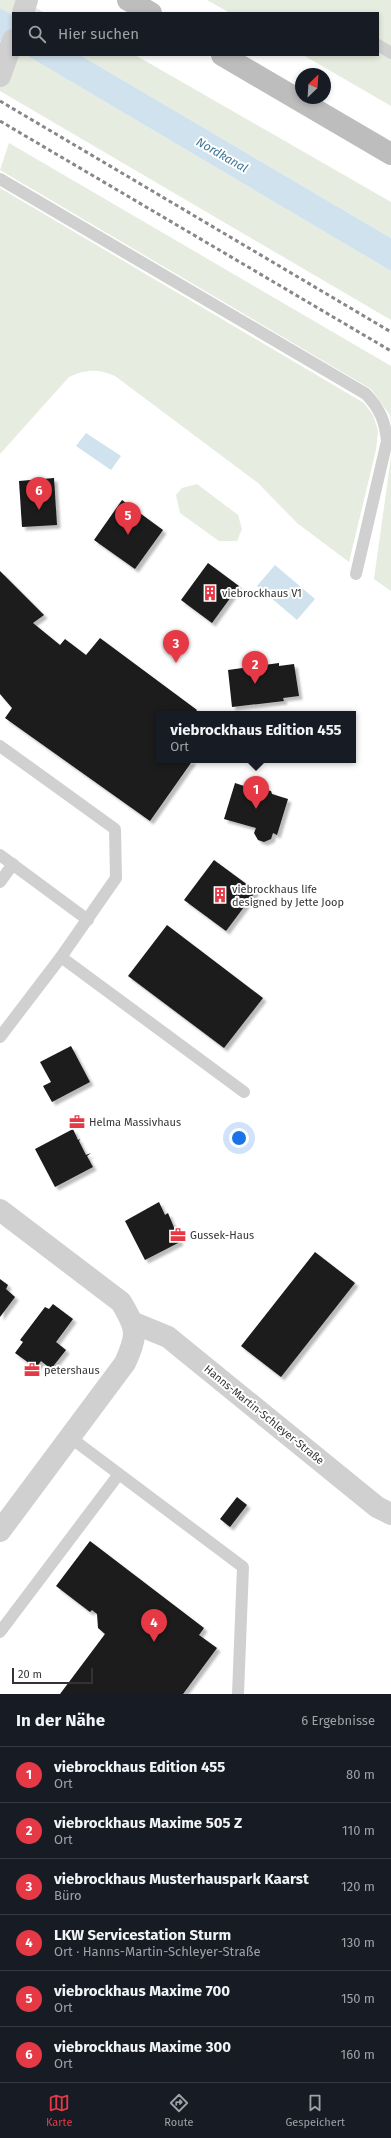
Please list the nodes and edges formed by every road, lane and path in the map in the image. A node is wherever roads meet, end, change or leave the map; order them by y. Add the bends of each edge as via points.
1 (27, 0) edge
2 (128, 0) edge
3 (23, 12) edge
4 (149, 12) edge
5 (12, 43) edge
6 (379, 46) edge
7 (391, 53) edge
8 (224, 56) edge
9 (0, 76) edge
10 (391, 154) edge
11 (0, 179) edge
12 (356, 574) dead end
13 (0, 746) edge
14 (0, 855) edge
15 (13, 864) junction
16 (0, 882) edge
17 (88, 920) junction
18 (61, 957) junction
19 (0, 1036) edge
20 (244, 1092) dead end
21 (0, 1210) edge
22 (134, 1323) junction
23 (71, 1438) junction
24 (120, 1474) junction
25 (391, 1514) edge
26 (0, 1531) edge
27 (0, 1632) edge
28 (238, 1694) edge

1 - 3 street
2 - 4 main road
5 - 9 street
6 - 7 lane
8 - 10 main road
11 - 12 lane via 366,394 378,408 385,424 387,441
13 - 17 lane via 115,829 116,878
14 - 15 lane
15 - 16 lane
15 - 17 lane
17 - 18 lane
18 - 19 lane
18 - 20 lane
21 - 22 street via 121,1302
22 - 23 street via 135,1342 125,1362
22 - 25 street, Hanns-Martin-Schleyer-Straße via 168,1338 377,1507
23 - 24 lane
23 - 26 street
24 - 27 lane
24 - 28 lane via 243,1567

